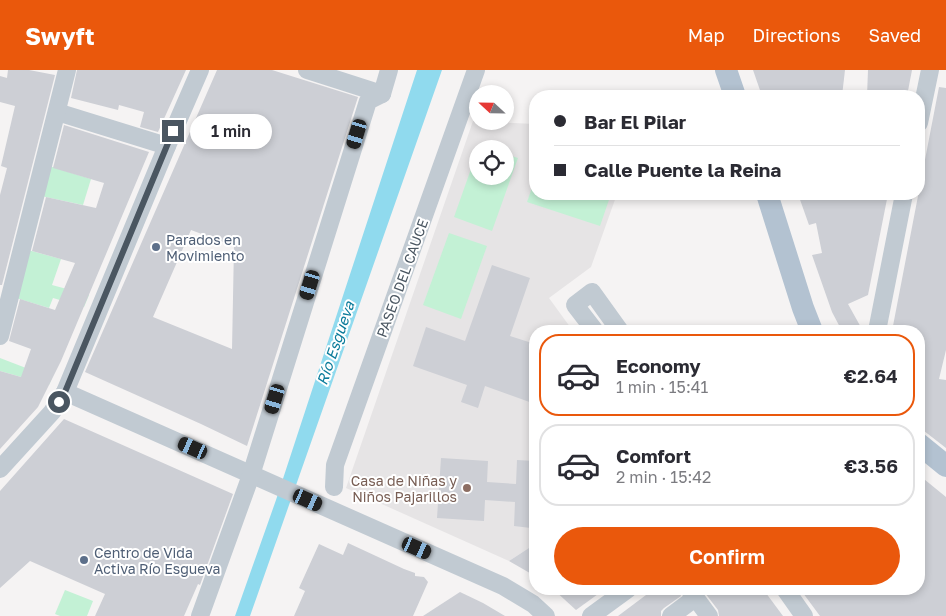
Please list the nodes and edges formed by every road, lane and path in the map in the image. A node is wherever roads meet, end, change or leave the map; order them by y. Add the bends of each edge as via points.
1 (67, 70) edge
2 (200, 70) edge
3 (307, 70) edge
4 (389, 70) edge
5 (476, 70) edge
6 (726, 70) edge
7 (930, 70) edge
8 (733, 90) edge
9 (382, 94) junction
10 (925, 94) edge
11 (57, 112) junction
12 (166, 146) junction
13 (769, 200) edge
14 (903, 200) edge
15 (591, 325) edge
16 (616, 325) edge
17 (810, 325) edge
18 (878, 325) edge
19 (0, 336) edge
20 (65, 392) junction
21 (925, 449) edge
22 (946, 466) edge
23 (0, 468) edge
24 (257, 478) junction
25 (334, 487) dead end
26 (620, 595) edge
27 (690, 595) edge
28 (693, 595) edge
29 (789, 595) edge
30 (200, 616) edge
31 (546, 616) edge
32 (591, 616) edge
33 (671, 616) edge
34 (709, 616) edge
35 (804, 616) edge

1 - 11 street
2 - 12 street
3 - 9 street
4 - 9 street
5 - 25 street, PASEO DEL CAUCE via 335,465
6 - 8 main road
7 - 10 street
9 - 24 street via 368,101
11 - 12 street
11 - 19 street
12 - 20 street
13 - 17 main road
14 - 18 street
15 - 16 street via 575,304 592,292
20 - 23 street via 52,412
20 - 24 street
21 - 22 main road
24 - 30 street
24 - 31 street via 503,586
26 - 32 street
27 - 33 street
28 - 34 street
29 - 35 street

